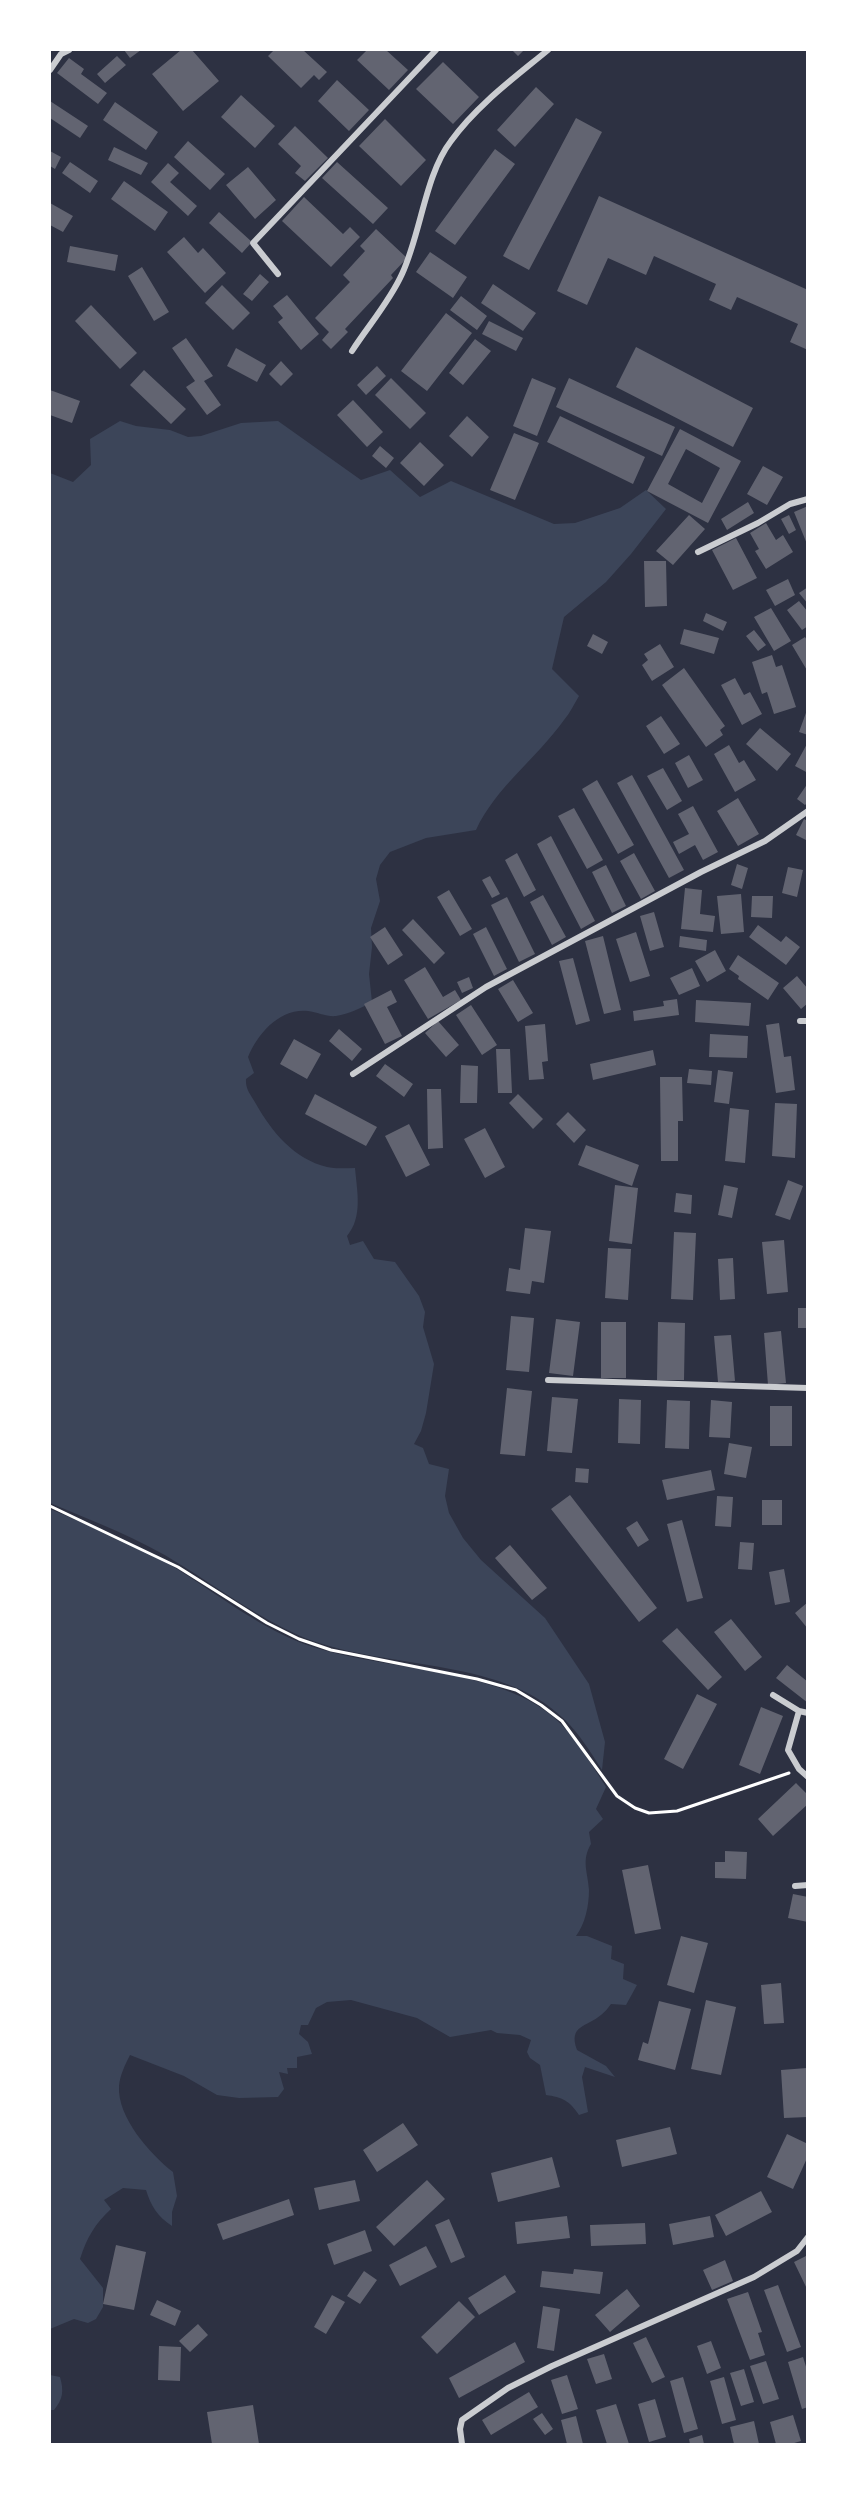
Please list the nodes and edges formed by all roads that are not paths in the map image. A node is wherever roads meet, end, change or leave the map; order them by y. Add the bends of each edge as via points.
1 (69, 50) edge
2 (436, 50) edge
3 (548, 50) edge
4 (50, 70) edge
5 (278, 274) dead end
6 (352, 351) dead end
7 (807, 499) edge
8 (698, 552) dead end
9 (807, 811) edge
10 (353, 1074) dead end
11 (548, 1380) dead end
12 (807, 1388) edge
13 (773, 1695) dead end
14 (799, 1711) junction
15 (807, 1713) edge
16 (807, 1777) edge
17 (807, 1885) edge
18 (795, 1886) dead end
19 (807, 2237) edge
20 (462, 2445) edge

1 - 4 street
2 - 5 street via 253,243
3 - 6 street via 479,107 449,142 434,174 401,276
7 - 8 street
9 - 10 street via 765,841 486,987
11 - 12 street
13 - 14 street
14 - 15 street
14 - 16 street via 789,1750
17 - 18 street
19 - 20 street via 797,2251 753,2277 508,2388 462,2420

